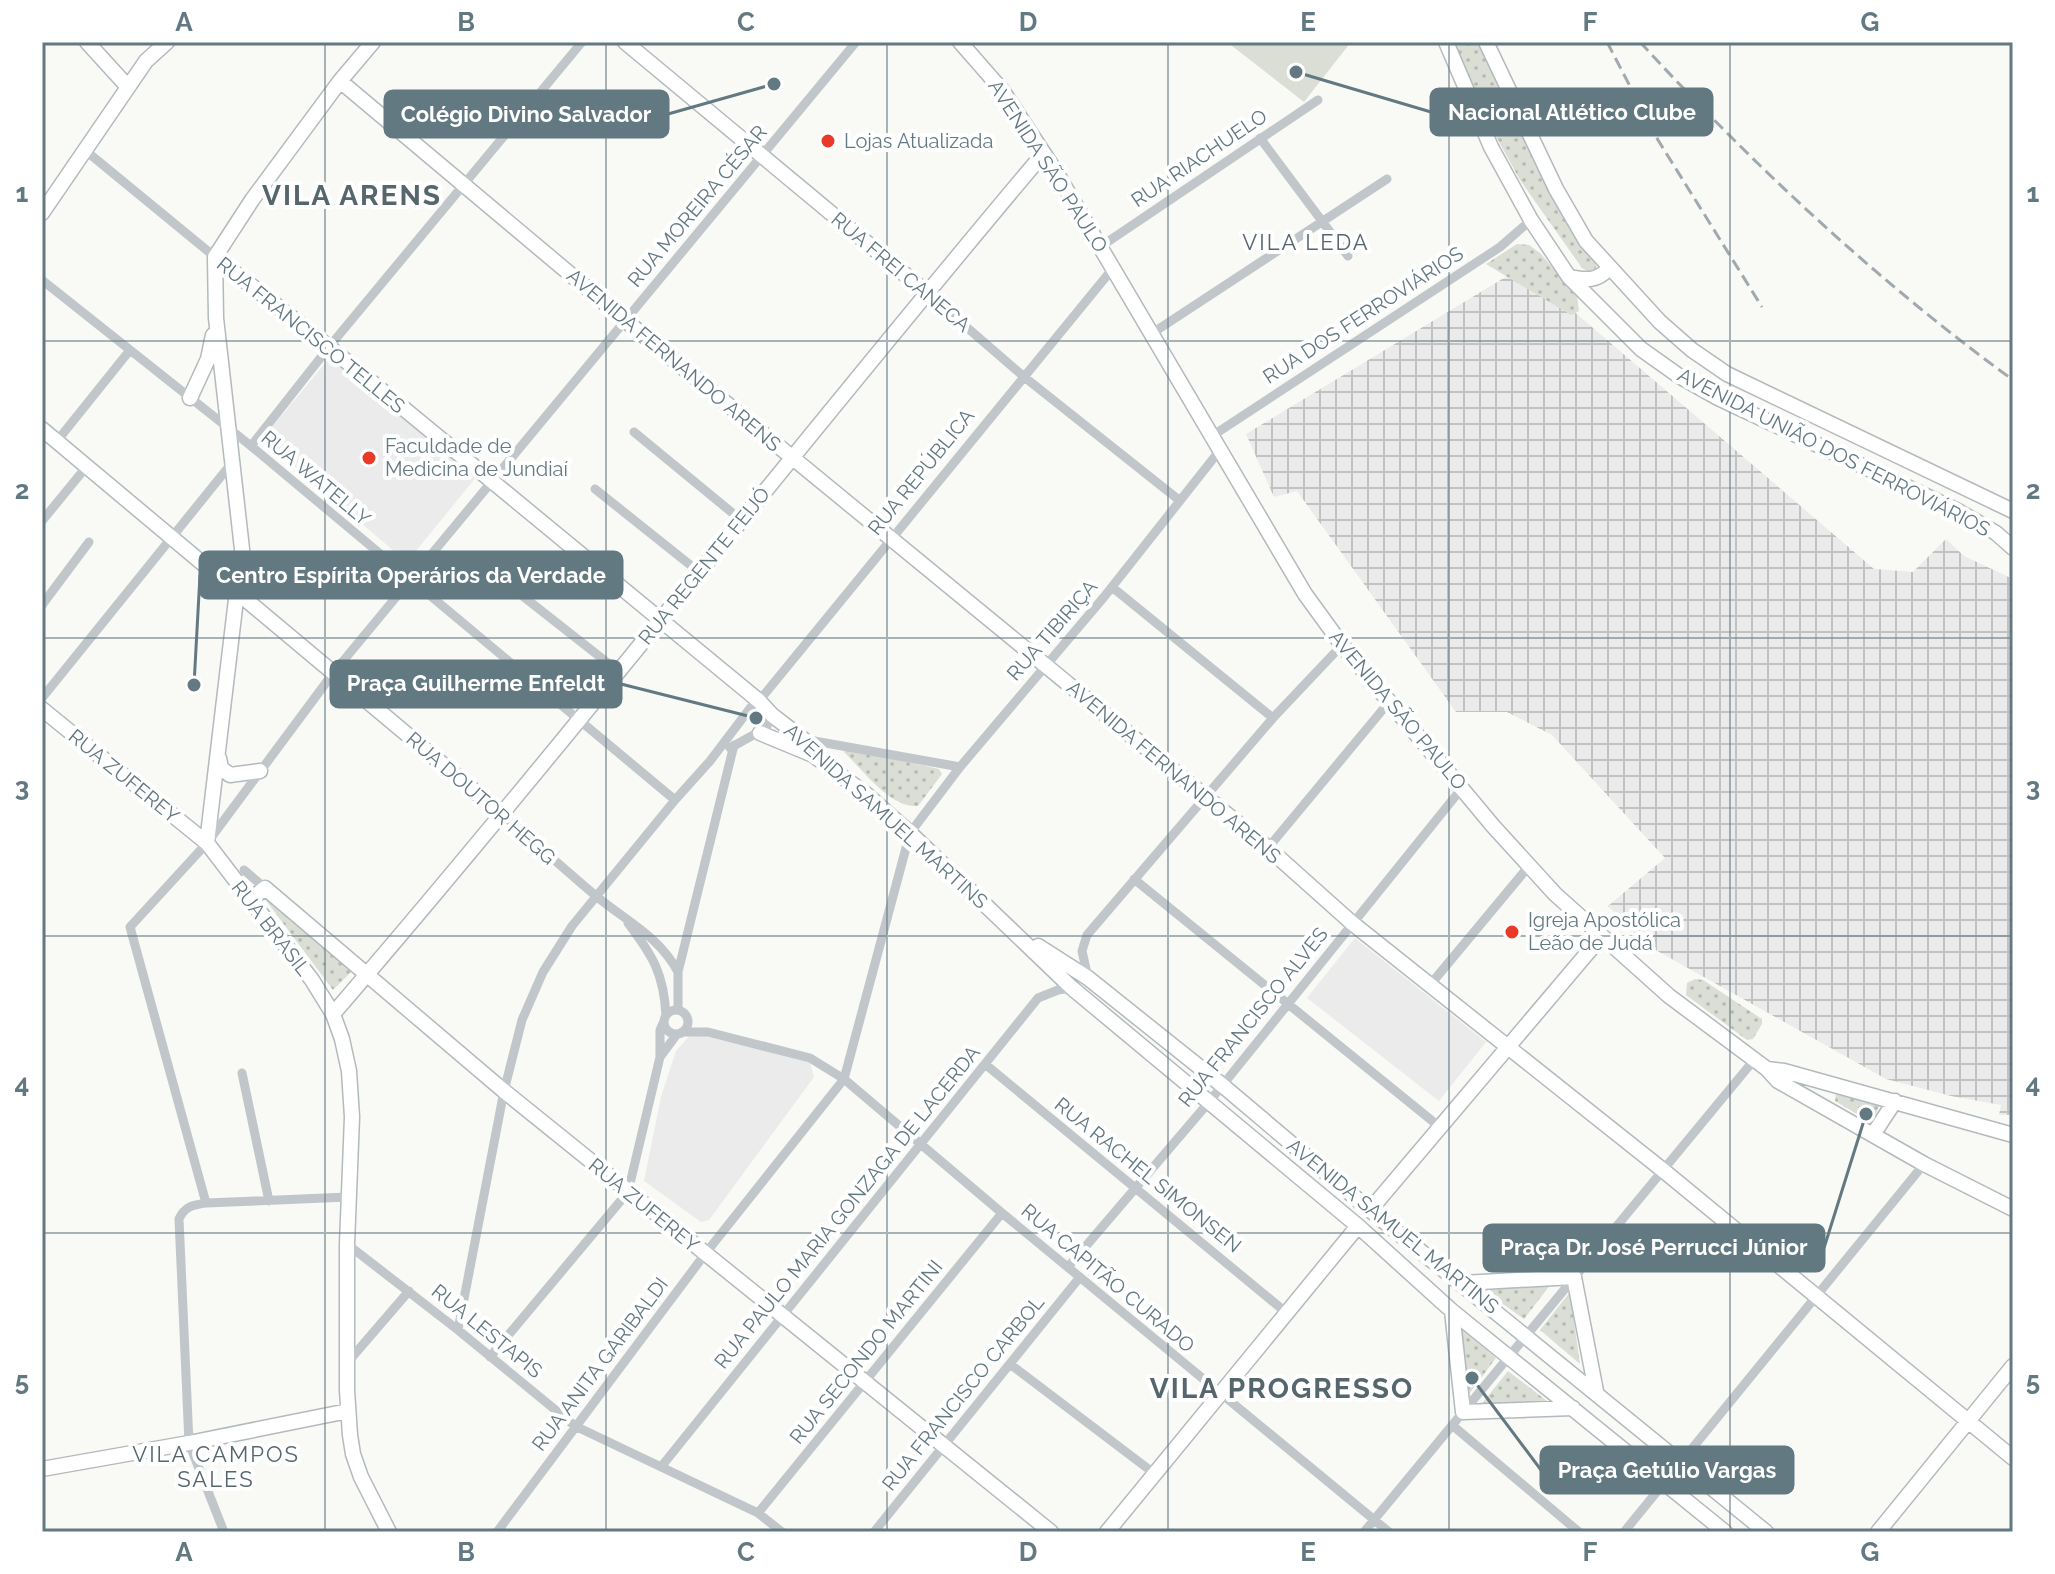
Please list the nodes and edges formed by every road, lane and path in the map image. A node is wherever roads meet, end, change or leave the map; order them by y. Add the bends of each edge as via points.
1 (87, 42) edge
2 (167, 42) edge
3 (373, 42) edge
4 (582, 42) edge
5 (625, 42) edge
6 (856, 42) edge
7 (960, 42) edge
8 (1446, 42) edge
9 (1486, 42) edge
10 (340, 81) junction
11 (128, 87) junction
12 (1318, 100) dead end
13 (1260, 138) junction
14 (86, 151) junction
15 (1043, 154) junction
16 (762, 157) junction
17 (1387, 179) dead end
18 (465, 184) junction
19 (42, 213) edge
20 (1531, 220) junction
21 (1322, 223) junction
22 (1100, 247) junction
23 (1348, 256) dead end
24 (215, 257) junction
25 (1114, 267) junction
26 (1609, 268) junction
27 (1569, 277) junction
28 (42, 280) edge
29 (926, 292) junction
30 (216, 318) junction
31 (626, 321) junction
32 (1151, 334) junction
33 (329, 347) junction
34 (130, 350) junction
35 (1023, 376) junction
36 (190, 398) junction
37 (228, 428) junction
38 (42, 429) edge
39 (634, 432) dead end
40 (1212, 436) junction
41 (57, 441) junction
42 (251, 446) junction
43 (1220, 450) junction
44 (792, 458) junction
45 (231, 464) junction
46 (87, 466) junction
47 (491, 481) junction
48 (595, 489) dead end
49 (1179, 500) junction
50 (2013, 511) edge
51 (741, 520) junction
52 (42, 521) edge
53 (173, 538) junction
54 (890, 538) junction
55 (89, 542) dead end
56 (2013, 548) edge
57 (699, 572) junction
58 (411, 582) junction
59 (510, 586) dead end
60 (1112, 587) junction
61 (238, 591) junction
62 (42, 605) edge
63 (660, 621) junction
64 (1342, 645) junction
65 (1045, 665) junction
66 (618, 671) junction
67 (334, 672) junction
68 (42, 698) edge
69 (759, 701) junction
70 (1389, 702) junction
71 (42, 709) edge
72 (772, 715) junction
73 (744, 716) junction
74 (1273, 718) junction
75 (578, 720) junction
76 (758, 734) junction
77 (803, 739) junction
78 (734, 745) junction
79 (218, 754) junction
80 (813, 755) junction
81 (710, 761) junction
82 (960, 767) junction
83 (260, 771) junction
84 (1462, 788) junction
85 (1204, 796) junction
86 (675, 800) junction
87 (502, 814) junction
88 (910, 833) junction
89 (207, 843) junction
90 (1268, 848) junction
91 (1529, 866) junction
92 (244, 870) dead end
93 (1134, 879) junction
94 (265, 888) junction
95 (597, 897) junction
96 (250, 900) junction
97 (626, 920) junction
98 (1352, 923) junction
99 (1013, 930) junction
100 (1601, 937) junction
101 (678, 972) junction
102 (366, 975) junction
103 (1088, 978) junction
104 (1430, 985) junction
105 (1072, 988) junction
106 (1288, 1004) junction
107 (682, 1013) junction
108 (333, 1014) junction
109 (665, 1019) junction
110 (708, 1032) junction
111 (680, 1033) junction
112 (1508, 1048) junction
113 (660, 1057) junction
114 (1754, 1060) junction
115 (985, 1064) junction
116 (1767, 1069) junction
117 (242, 1073) dead end
118 (844, 1079) junction
119 (1222, 1085) junction
120 (504, 1091) junction
121 (1895, 1101) junction
122 (1209, 1102) junction
123 (1441, 1128) junction
124 (1874, 1133) junction
125 (2013, 1135) edge
126 (921, 1145) junction
127 (1924, 1164) junction
128 (1664, 1171) junction
129 (1135, 1189) junction
130 (628, 1192) junction
131 (348, 1197) junction
132 (269, 1201) junction
133 (206, 1203) junction
134 (2013, 1209) edge
135 (1370, 1210) junction
136 (1002, 1213) junction
137 (1358, 1226) junction
138 (347, 1244) junction
139 (705, 1254) junction
140 (1068, 1267) junction
141 (1080, 1277) junction
142 (1574, 1277) junction
143 (1463, 1283) junction
144 (409, 1291) junction
145 (1814, 1295) junction
146 (1452, 1311) junction
147 (1288, 1314) junction
148 (783, 1318) junction
149 (458, 1330) junction
150 (1526, 1334) junction
151 (490, 1357) junction
152 (1508, 1357) junction
153 (347, 1363) junction
154 (1010, 1364) junction
155 (2013, 1366) edge
156 (864, 1382) junction
157 (1596, 1391) junction
158 (1222, 1396) junction
159 (1573, 1408) junction
160 (348, 1411) junction
161 (1463, 1412) junction
162 (1968, 1421) junction
163 (1452, 1425) junction
164 (575, 1426) junction
165 (189, 1443) junction
166 (945, 1446) junction
167 (2013, 1458) edge
168 (1680, 1461) junction
169 (661, 1467) junction
170 (42, 1469) edge
171 (1155, 1474) junction
172 (1664, 1481) junction
173 (758, 1513) junction
174 (1374, 1520) junction
175 (780, 1531) edge
176 (224, 1532) edge
177 (389, 1532) edge
178 (497, 1532) edge
179 (874, 1532) edge
180 (1051, 1532) edge
181 (1107, 1532) edge
182 (1364, 1532) edge
183 (1389, 1532) edge
184 (1579, 1532) edge
185 (1624, 1532) edge
186 (1725, 1532) edge
187 (1766, 1532) edge
188 (1878, 1532) edge

1 - 11 main road
2 - 11 main road
3 - 10 main road
4 - 18 street
5 - 16 main road, RUA FREI CANECA
6 - 16 street, RUA MOREIRA CÉSAR
7 - 15 main road, AVENIDA SÃO PAULO via 1002,90
8 - 20 main road, AVENIDA UNIÃO DOS FERROVIÁRIOS via 1491,147
9 - 26 main road, AVENIDA UNIÃO DOS FERROVIÁRIOS via 1556,189 1586,241
10 - 18 main road, AVENIDA FERNANDO ARENS
10 - 24 main road
11 - 14 main road
12 - 13 street, RUA RIACHUELO
13 - 21 street
13 - 22 street, RUA RIACHUELO
14 - 19 main road
14 - 24 street, RUA FRANCISCO TELLES
15 - 22 main road, AVENIDA SÃO PAULO
15 - 29 main road, RUA REGENTE FEIJÓ
16 - 29 main road, RUA FREI CANECA
16 - 31 street, RUA MOREIRA CÉSAR
17 - 21 street
18 - 31 main road, AVENIDA FERNANDO ARENS
18 - 33 street
20 - 27 main road, AVENIDA UNIÃO DOS FERROVIÁRIOS
20 - 40 street, RUA DOS FERROVIÁRIOS via 1500,247
21 - 23 street
21 - 32 street
22 - 25 main road, AVENIDA SÃO PAULO
24 - 30 main road
24 - 33 main road, RUA FRANCISCO TELLES
25 - 32 main road, AVENIDA SÃO PAULO
25 - 35 street, RUA REPÚBLICA
26 - 27 main road via 1592,280
26 - 50 main road, AVENIDA UNIÃO DOS FERROVIÁRIOS via 1660,322 1727,374
27 - 56 main road, AVENIDA UNIÃO DOS FERROVIÁRIOS via 1641,349 1679,376 1958,511
28 - 34 street, RUA WATELLY
29 - 35 street, RUA FREI CANECA
29 - 44 main road, RUA REGENTE FEIJÓ
30 - 36 main road via 208,359
30 - 37 main road
31 - 44 main road, AVENIDA FERNANDO ARENS
31 - 47 street, RUA MOREIRA CÉSAR
32 - 40 main road, AVENIDA SÃO PAULO
33 - 42 street
33 - 47 main road, RUA FRANCISCO TELLES
34 - 36 street, RUA WATELLY
34 - 41 street
35 - 49 street, RUA FREI CANECA
35 - 54 street, RUA REPÚBLICA
36 - 37 street, RUA WATELLY
37 - 42 street, RUA WATELLY
37 - 45 main road
38 - 41 main road, RUA DOUTOR HEGG
39 - 51 street
40 - 43 main road, AVENIDA SÃO PAULO
41 - 46 main road, RUA DOUTOR HEGG
42 - 58 street, RUA WATELLY
43 - 49 street, RUA TIBIRIÇA
43 - 64 main road, AVENIDA SÃO PAULO via 1305,594
44 - 51 main road, RUA REGENTE FEIJÓ
44 - 54 main road, AVENIDA FERNANDO ARENS
45 - 53 street
45 - 61 main road via 242,549
46 - 52 street
46 - 53 main road, RUA DOUTOR HEGG
47 - 58 street, RUA MOREIRA CÉSAR
47 - 63 main road, RUA FRANCISCO TELLES
48 - 57 street
49 - 60 street, RUA TIBIRIÇA
51 - 57 main road, RUA REGENTE FEIJÓ
53 - 61 main road, RUA DOUTOR HEGG
53 - 68 street
54 - 65 main road, AVENIDA FERNANDO ARENS
54 - 69 street, RUA REPÚBLICA
55 - 62 street
57 - 63 main road, RUA REGENTE FEIJÓ
58 - 67 street, RUA MOREIRA CÉSAR
58 - 75 street, RUA WATELLY
59 - 66 street
60 - 65 street, RUA TIBIRIÇA
60 - 74 street
61 - 67 main road, RUA DOUTOR HEGG
61 - 79 main road
63 - 66 main road, RUA REGENTE FEIJÓ
63 - 69 main road, RUA FRANCISCO TELLES
64 - 70 main road, AVENIDA SÃO PAULO
64 - 74 street
65 - 82 street, RUA TIBIRIÇA
65 - 85 main road, AVENIDA FERNANDO ARENS
66 - 75 main road, RUA REGENTE FEIJÓ
67 - 83 street, RUA MOREIRA CÉSAR
67 - 87 main road, RUA DOUTOR HEGG
69 - 72 main road, AVENIDA SAMUEL MARTINS
69 - 73 street, RUA REPÚBLICA
70 - 84 main road, AVENIDA SÃO PAULO
70 - 90 street
71 - 89 main road, RUA ZUFEREY
72 - 76 street
72 - 77 main road, AVENIDA SAMUEL MARTINS
73 - 76 street
73 - 81 street, RUA REPÚBLICA
74 - 85 street
75 - 86 street, RUA WATELLY
75 - 87 main road, RUA REGENTE FEIJÓ
76 - 78 street
76 - 80 main road
77 - 80 main road, AVENIDA SAMUEL MARTINS
77 - 82 street
78 - 81 street
78 - 101 street
79 - 83 main road via 221,768 230,775
79 - 89 main road
80 - 88 main road, AVENIDA SAMUEL MARTINS
81 - 86 street
82 - 88 street, RUA TIBIRIÇA
83 - 89 street, RUA MOREIRA CÉSAR
84 - 91 main road, AVENIDA SÃO PAULO
84 - 98 street, RUA FRANCISCO ALVES
85 - 90 main road, AVENIDA FERNANDO ARENS
85 - 93 street
86 - 95 street
87 - 95 street, RUA DOUTOR HEGG
87 - 102 main road, RUA REGENTE FEIJÓ
88 - 99 main road, AVENIDA SAMUEL MARTINS
88 - 118 street, RUA ANITA GARIBALDI
89 - 96 main road, RUA BRASIL
89 - 133 street, RUA MOREIRA CÉSAR via 130,927
90 - 98 main road, AVENIDA FERNANDO ARENS
91 - 100 main road, AVENIDA SÃO PAULO
91 - 104 street
92 - 94 street, RUA ZUFEREY
93 - 103 street via 1087,935 1082,951
93 - 106 street
94 - 96 main road
94 - 102 main road, RUA ZUFEREY
95 - 97 street, RUA DOUTOR HEGG
95 - 120 street via 543,972 522,1020
96 - 108 main road, RUA BRASIL
97 - 101 street, RUA DOUTOR HEGG via 655,940
97 - 109 street, RUA DOUTOR HEGG via 660,972
98 - 104 main road, AVENIDA FERNANDO ARENS
98 - 106 street, RUA FRANCISCO ALVES
99 - 103 main road, AVENIDA SAMUEL MARTINS
99 - 105 main road, AVENIDA SAMUEL MARTINS
100 - 112 main road
100 - 114 main road, AVENIDA SÃO PAULO
101 - 107 street
102 - 108 main road, RUA REGENTE FEIJÓ
102 - 120 main road, RUA ZUFEREY
103 - 105 main road
103 - 119 main road, AVENIDA SAMUEL MARTINS
104 - 112 main road, AVENIDA FERNANDO ARENS
105 - 115 street, RUA PAULO MARIA GONZAGA DE LACERDA via 1038,998
105 - 122 main road, AVENIDA SAMUEL MARTINS
106 - 119 street, RUA FRANCISCO ALVES
106 - 123 street
107 - 109 street via 673,1010
107 - 110 street
107 - 111 street via 688,1025
108 - 131 main road, RUA BRASIL via 349,1071
109 - 111 street via 666,1029
109 - 113 street, RUA DOUTOR HEGG
110 - 111 street
110 - 118 street, RUA CAPITÃO CURADO via 810,1058
111 - 113 street
112 - 123 main road
112 - 128 main road, AVENIDA FERNANDO ARENS
113 - 130 street, RUA DOUTOR HEGG
114 - 116 main road, AVENIDA SÃO PAULO
114 - 128 street
115 - 126 street, RUA PAULO MARIA GONZAGA DE LACERDA
115 - 129 street, RUA RACHEL SIMONSEN
116 - 121 main road
116 - 124 main road, AVENIDA SÃO PAULO via 1778,1081
117 - 132 street
118 - 126 street, RUA CAPITÃO CURADO
118 - 139 street, RUA ANITA GARIBALDI
119 - 122 street, RUA FRANCISCO ALVES
119 - 135 main road, AVENIDA SAMUEL MARTINS
120 - 130 main road, RUA ZUFEREY
120 - 149 street
121 - 124 main road
121 - 125 main road
122 - 129 street, RUA FRANCISCO ALVES
122 - 137 main road, AVENIDA SAMUEL MARTINS
123 - 135 main road
124 - 127 main road, AVENIDA SÃO PAULO
126 - 136 street, RUA CAPITÃO CURADO
126 - 148 street, RUA PAULO MARIA GONZAGA DE LACERDA
127 - 134 main road, AVENIDA SÃO PAULO
127 - 145 street
128 - 142 street
128 - 145 main road, AVENIDA FERNANDO ARENS
129 - 140 street, RUA FRANCISCO ALVES
129 - 147 street, RUA RACHEL SIMONSEN
130 - 139 main road, RUA ZUFEREY
130 - 151 street
131 - 132 street
131 - 138 main road, RUA BRASIL
132 - 133 street
133 - 165 street via 191,1206 179,1219
135 - 143 main road, AVENIDA SAMUEL MARTINS
136 - 140 street, RUA CAPITÃO CURADO
136 - 156 street, RUA SECONDO MARTINI
137 - 146 main road, AVENIDA SAMUEL MARTINS
137 - 147 main road
138 - 144 street, RUA LESTAPIS
138 - 153 main road, RUA BRASIL
139 - 148 main road, RUA ZUFEREY
139 - 164 street, RUA ANITA GARIBALDI
140 - 141 street, RUA CAPITÃO CURADO
141 - 154 street, RUA FRANCISCO CARBOL
141 - 158 street, RUA CAPITÃO CURADO
142 - 143 main road
142 - 150 street
142 - 157 main road
143 - 150 main road, AVENIDA SAMUEL MARTINS
144 - 149 street, RUA LESTAPIS
144 - 153 street
145 - 162 main road, AVENIDA FERNANDO ARENS
145 - 168 street
146 - 152 main road, AVENIDA SAMUEL MARTINS
146 - 161 main road
147 - 158 main road
148 - 156 main road, RUA ZUFEREY
148 - 169 street, RUA PAULO MARIA GONZAGA DE LACERDA
149 - 151 street, RUA LESTAPIS
150 - 152 street
150 - 157 main road, AVENIDA SAMUEL MARTINS
151 - 164 street, RUA LESTAPIS
152 - 159 main road, AVENIDA SAMUEL MARTINS
152 - 161 street
153 - 160 main road, RUA BRASIL
154 - 166 street, RUA FRANCISCO CARBOL
154 - 171 street
155 - 162 main road
156 - 166 main road, RUA ZUFEREY
156 - 173 street, RUA SECONDO MARTINI
157 - 168 main road, AVENIDA SAMUEL MARTINS
158 - 171 main road
158 - 174 street, RUA CAPITÃO CURADO
159 - 161 main road
159 - 172 main road, AVENIDA SAMUEL MARTINS
160 - 165 main road
160 - 177 main road, RUA BRASIL via 353,1454
161 - 163 street
162 - 167 main road, AVENIDA FERNANDO ARENS
162 - 188 main road
163 - 174 street
163 - 184 street
164 - 169 street, RUA LESTAPIS
164 - 178 street, RUA ANITA GARIBALDI
165 - 170 main road
165 - 176 street
166 - 179 street, RUA FRANCISCO CARBOL
166 - 180 main road, RUA ZUFEREY
168 - 172 street
168 - 187 main road, AVENIDA SAMUEL MARTINS
169 - 173 street, RUA LESTAPIS
171 - 181 main road
172 - 185 street
172 - 186 main road, AVENIDA SAMUEL MARTINS
173 - 175 street, RUA LESTAPIS
174 - 182 street
174 - 183 street, RUA CAPITÃO CURADO

